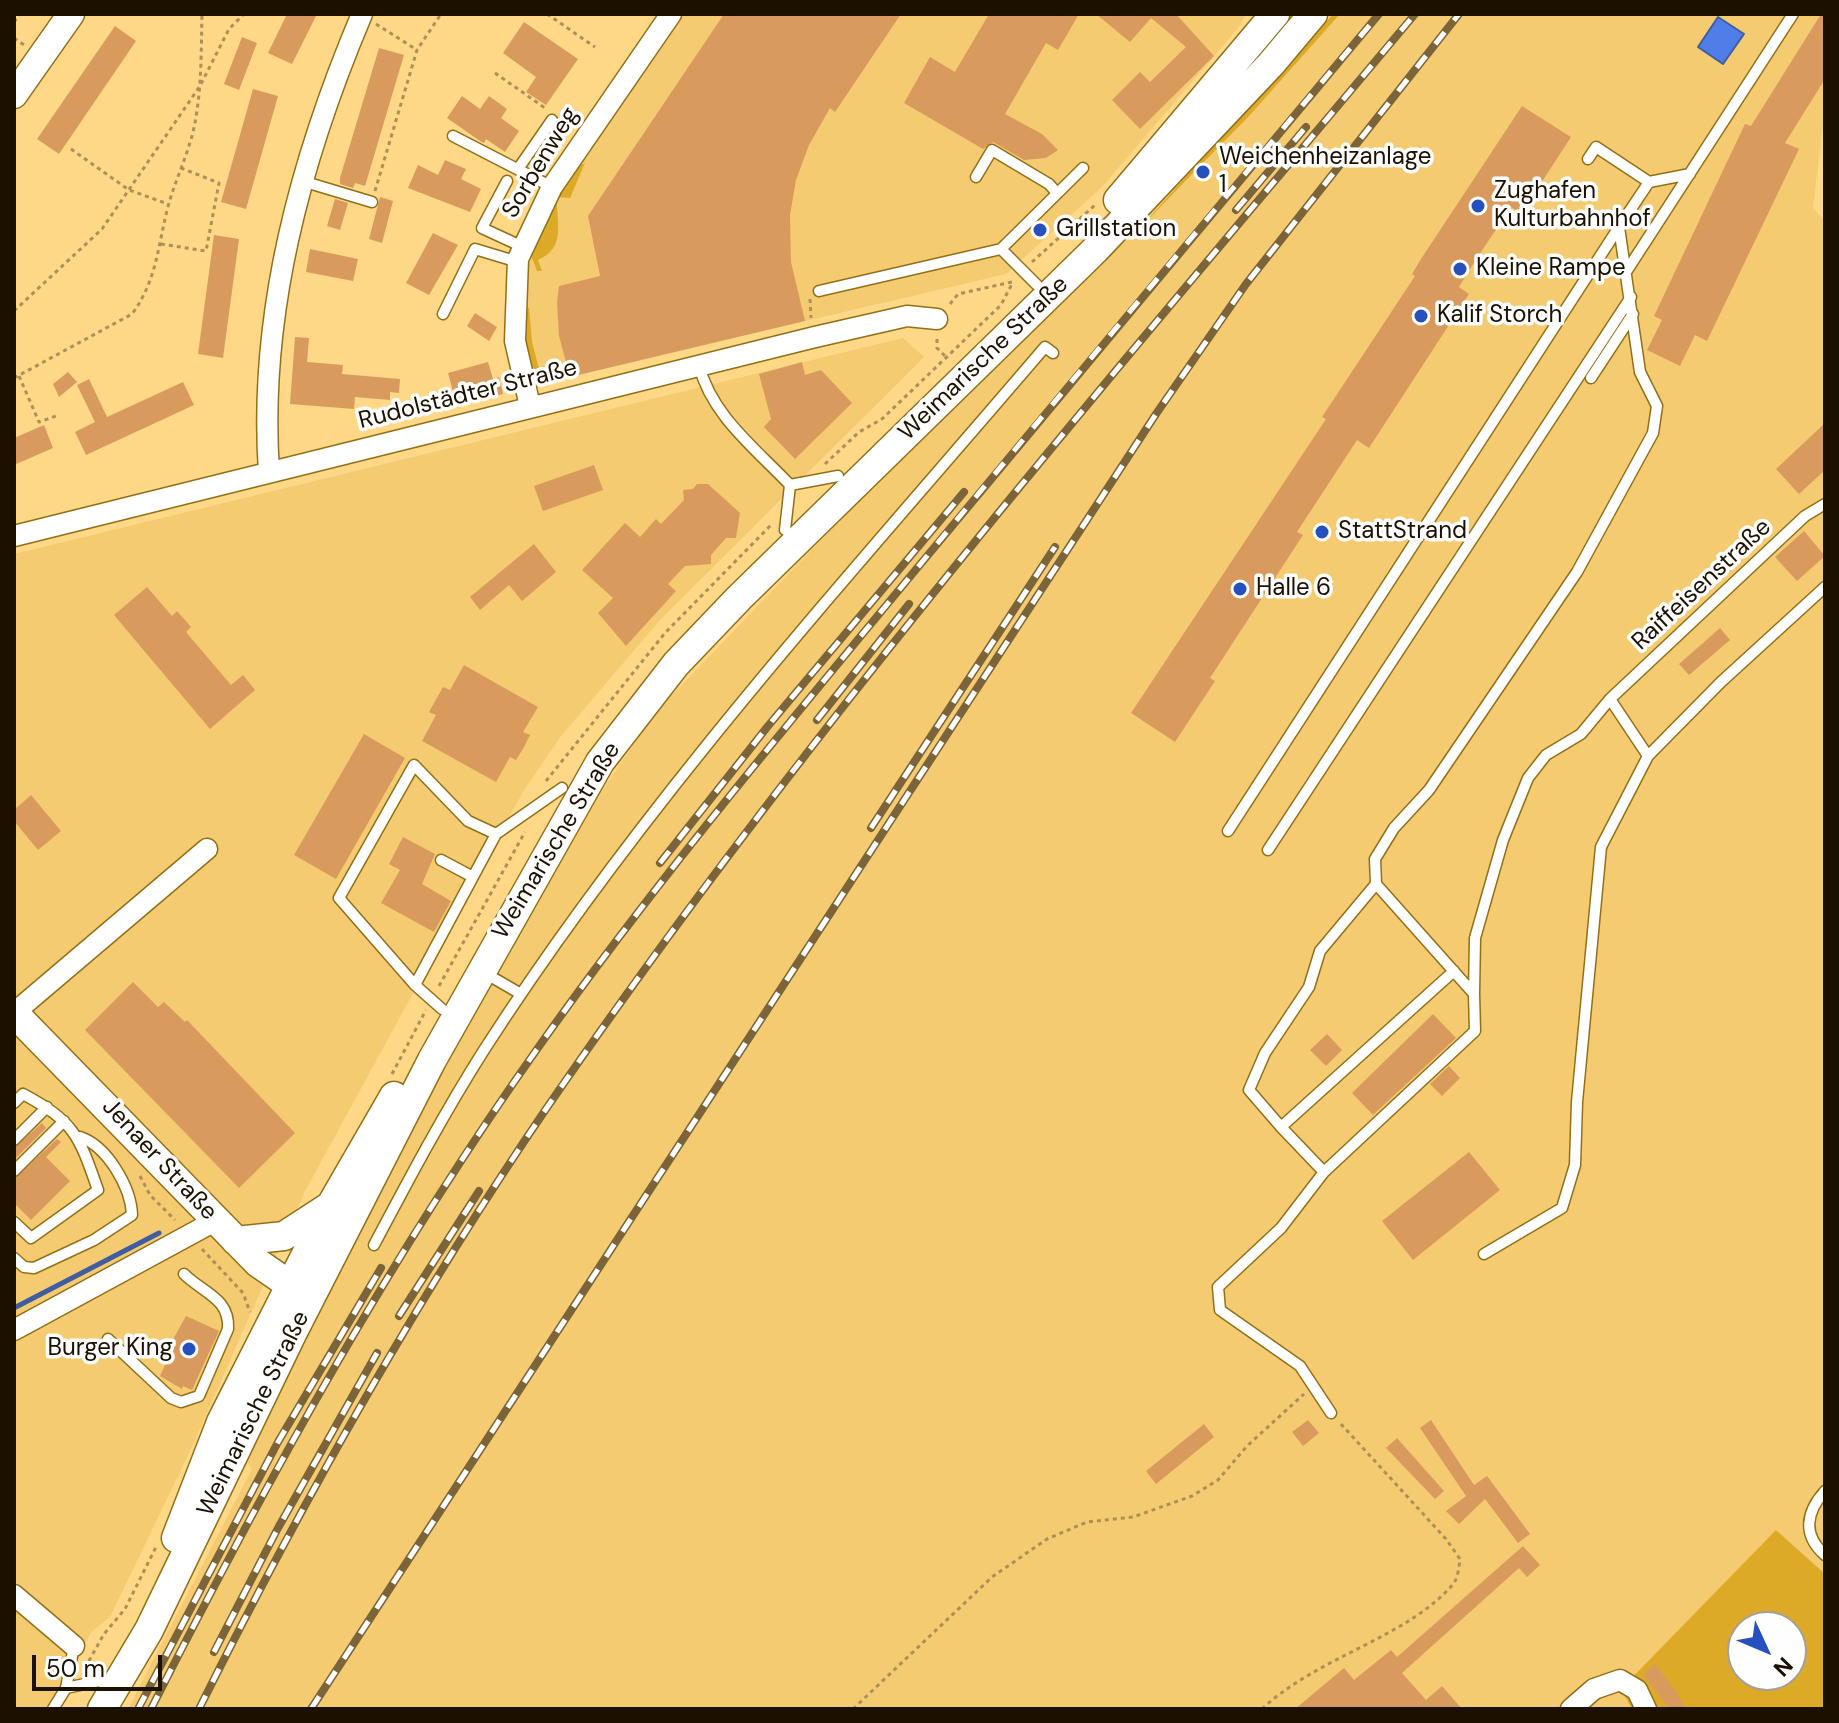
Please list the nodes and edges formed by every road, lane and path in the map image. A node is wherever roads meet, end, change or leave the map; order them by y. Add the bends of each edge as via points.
1 (20, 14) edge
2 (71, 14) edge
3 (202, 14) edge
4 (244, 14) edge
5 (362, 14) edge
6 (441, 14) edge
7 (547, 14) edge
8 (671, 14) edge
9 (1275, 14) edge
10 (1793, 14) edge
11 (1306, 16) edge
12 (14, 22) edge
13 (14, 38) edge
14 (25, 46) dead end
15 (595, 47) dead end
16 (417, 50) junction
17 (495, 73) dead end
18 (200, 86) junction
19 (14, 95) edge
20 (545, 108) dead end
21 (552, 120) dead end
22 (453, 136) dead end
23 (71, 149) dead end
24 (1588, 159) dead end
25 (181, 168) junction
26 (1083, 168) dead end
27 (518, 169) junction
28 (1690, 174) junction
29 (976, 177) dead end
30 (302, 181) junction
31 (507, 181) dead end
32 (1649, 182) junction
33 (552, 187) junction
34 (129, 190) junction
35 (1057, 193) junction
36 (372, 202) joint
37 (169, 204) junction
38 (1619, 227) junction
39 (161, 244) junction
40 (1001, 249) junction
41 (520, 254) junction
42 (1626, 272) junction
43 (1025, 284) junction
44 (819, 291) dead end
45 (1631, 297) junction
46 (14, 311) edge
47 (810, 313) dead end
48 (443, 314) dead end
49 (1633, 314) junction
50 (937, 319) junction
51 (811, 320) dead end
52 (1053, 353) dead end
53 (946, 358) dead end
54 (699, 365) junction
55 (19, 376) junction
56 (14, 378) edge
57 (1591, 378) dead end
58 (530, 406) junction
59 (59, 415) dead end
60 (269, 472) junction
61 (838, 476) junction
62 (790, 485) junction
63 (1825, 504) edge
64 (785, 530) junction
65 (14, 536) edge
66 (1825, 587) edge
67 (1610, 699) junction
68 (1648, 756) junction
69 (562, 788) junction
70 (1228, 831) dead end
71 (496, 834) junction
72 (207, 849) dead end
73 (1268, 850) dead end
74 (441, 860) dead end
75 (473, 877) junction
76 (1376, 884) junction
77 (481, 971) junction
78 (1454, 971) junction
79 (415, 985) junction
80 (521, 994) junction
81 (1474, 994) junction
82 (442, 1009) junction
83 (14, 1013) edge
84 (14, 1103) edge
85 (47, 1107) junction
86 (64, 1121) junction
87 (1281, 1127) junction
88 (80, 1137) junction
89 (14, 1140) edge
90 (14, 1171) edge
91 (1324, 1172) junction
92 (331, 1205) junction
93 (215, 1221) junction
94 (14, 1222) edge
95 (236, 1241) junction
96 (374, 1245) dead end
97 (1484, 1254) dead end
98 (14, 1258) edge
99 (19, 1268) edge
100 (184, 1274) dead end
101 (299, 1293) junction
102 (14, 1330) edge
103 (108, 1339) dead end
104 (1313, 1386) junction
105 (1331, 1413) joint
106 (1825, 1491) edge
107 (1825, 1555) edge
108 (14, 1595) edge
109 (74, 1646) joint
110 (100, 1695) edge
111 (74, 1699) edge
112 (53, 1709) edge
113 (853, 1709) edge
114 (1262, 1709) edge
115 (1571, 1709) edge
116 (1646, 1709) edge

1 - 12 path
2 - 19 street
3 - 18 path
4 - 18 path via 229,29
5 - 16 path
5 - 30 street via 328,96
6 - 16 path
7 - 15 path
8 - 33 street, Sorbenweg
9 - 43 main road, Weimarische Straße via 1135,180
10 - 28 lane
11 - 77 main road, Weimarische Straße via 1095,250 676,664 600,762
13 - 14 path
16 - 36 path
17 - 20 path
18 - 25 path
18 - 34 path
21 - 27 lane
22 - 27 lane
23 - 34 path
24 - 32 lane via 1596,147
25 - 37 path
25 - 39 path via 219,183 206,251
26 - 35 lane
27 - 33 lane
28 - 32 lane
28 - 42 lane
29 - 35 lane via 992,150
30 - 36 lane
30 - 60 street via 274,323 266,434
31 - 41 lane via 482,228
32 - 38 lane
33 - 41 street, Sorbenweg
34 - 37 path
34 - 46 path via 102,229
35 - 40 lane
37 - 39 path
38 - 42 lane
38 - 70 lane
39 - 55 path via 151,283 132,314
40 - 43 lane
40 - 44 lane
41 - 48 lane via 475,249
41 - 58 street, Sorbenweg via 515,341
42 - 45 lane
43 - 50 path via 958,294
43 - 61 main road, Weimarische Straße
45 - 49 lane
45 - 73 lane
47 - 51 path
49 - 57 lane
49 - 76 lane via 1640,372 1657,406 1653,433 1577,572 1429,790 1394,828 1375,859
50 - 53 path via 937,348
50 - 54 street, Rudolstädter Straße via 907,316
52 - 80 lane via 1045,347 701,754
54 - 58 street, Rudolstädter Straße
54 - 62 lane via 704,385 742,438
55 - 56 path
55 - 59 path via 39,422
58 - 60 street, Rudolstädter Straße
60 - 65 street, Rudolstädter Straße
61 - 62 lane
61 - 64 main road, Weimarische Straße
62 - 64 lane
63 - 67 lane, Raiffeisenstraße via 1805,516
64 - 69 main road, Weimarische Straße via 654,666
66 - 68 lane
67 - 68 lane
67 - 81 lane, Raiffeisenstraße via 1581,734 1546,755 1528,778 1503,840 1475,938
68 - 97 lane via 1601,847 1575,1165 1562,1208
69 - 71 lane
69 - 82 main road, Weimarische Straße
71 - 75 lane
71 - 79 lane via 468,821 414,765 339,898
72 - 83 street
74 - 75 lane
75 - 79 lane
76 - 78 lane
76 - 87 lane via 1320,951 1309,987 1265,1053 1249,1090
77 - 80 lane
77 - 101 main road, Weimarische Straße
78 - 81 lane
78 - 87 lane
79 - 82 lane
80 - 96 lane via 443,1116
81 - 91 lane, Raiffeisenstraße via 1475,1031
82 - 92 main road, Weimarische Straße
83 - 93 main road, Jenaer Straße
84 - 85 lane via 23,1094
85 - 86 lane
85 - 89 lane
86 - 88 lane
86 - 90 lane
87 - 91 lane
88 - 94 lane via 98,1190 31,1238
88 - 99 lane via 95,1142 132,1200 132,1215 51,1262
91 - 104 lane, Raiffeisenstraße via 1281,1228 1218,1287 1220,1310 1300,1366
92 - 95 main road via 284,1236
92 - 101 main road, Weimarische Straße
93 - 95 main road, Jenaer Straße
93 - 102 street
95 - 101 main road, Jenaer Straße
98 - 99 lane
100 - 103 lane via 221,1301 229,1319 199,1396 181,1402 171,1398
101 - 110 main road, Weimarische Straße via 221,1422 179,1532
104 - 105 lane
104 - 113 path via 1218,1480 1192,1496 1133,1517 1087,1522 1047,1539 992,1577
105 - 114 path via 1446,1539 1460,1559 1456,1580 1410,1621 1339,1656 1281,1691
106 - 107 lane via 1807,1519 1809,1534
108 - 109 street
109 - 111 lane
110 - 111 main road, Weimarische Straße
111 - 112 lane
115 - 116 street via 1594,1689 1620,1680 1637,1690

